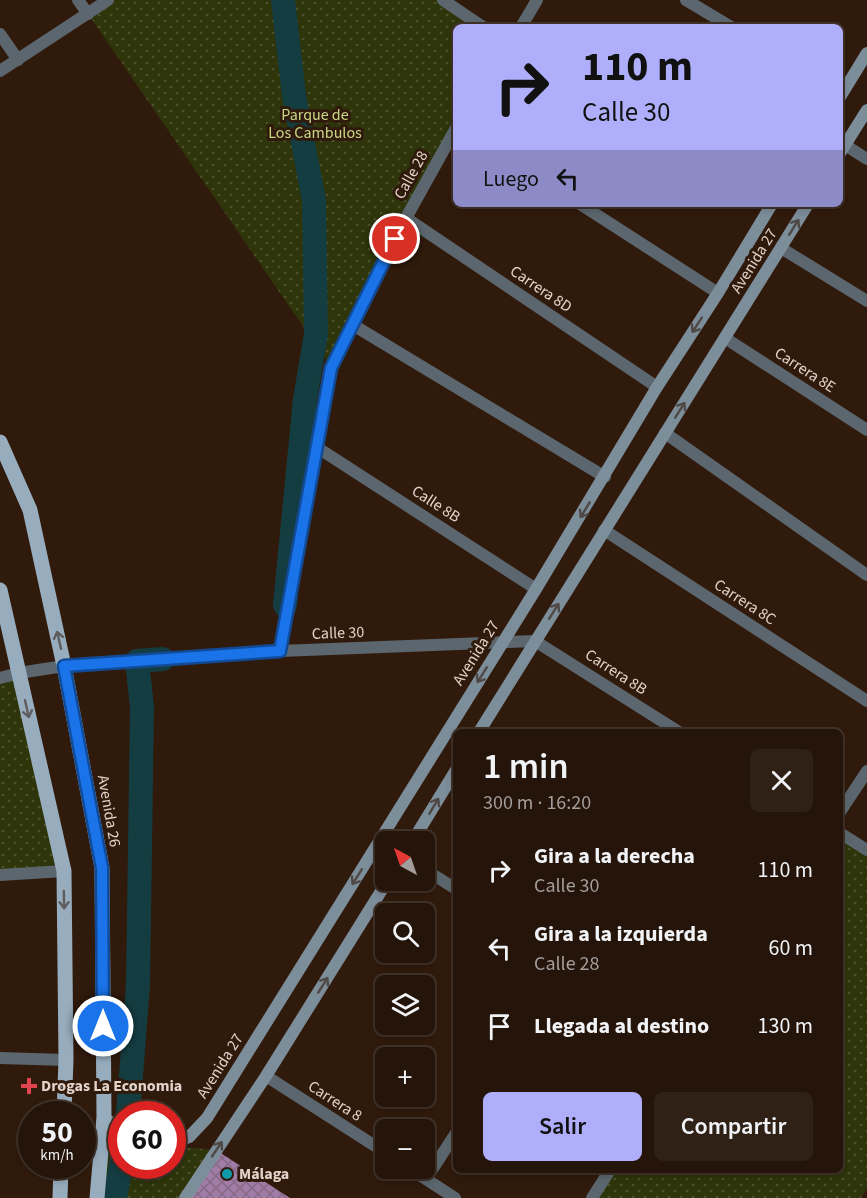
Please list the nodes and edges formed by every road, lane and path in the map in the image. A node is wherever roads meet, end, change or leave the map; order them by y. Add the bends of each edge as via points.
1 (78, 0) edge
2 (108, 0) edge
3 (443, 0) edge
4 (537, 0) edge
5 (686, 0) edge
6 (88, 14) junction
7 (479, 24) edge
8 (523, 24) edge
9 (726, 24) edge
10 (0, 34) edge
11 (867, 53) edge
12 (18, 60) junction
13 (0, 71) edge
14 (843, 92) edge
15 (867, 110) edge
16 (453, 133) edge
17 (843, 149) edge
18 (867, 159) edge
19 (585, 207) edge
20 (770, 207) edge
21 (806, 207) edge
22 (406, 218) junction
23 (781, 248) junction
24 (718, 293) junction
25 (867, 301) edge
26 (353, 326) junction
27 (725, 338) junction
28 (657, 387) junction
29 (867, 430) edge
30 (665, 433) junction
31 (0, 442) edge
32 (318, 448) junction
33 (605, 477) junction
34 (604, 530) junction
35 (867, 575) edge
36 (536, 589) junction
37 (0, 590) edge
38 (535, 640) junction
39 (502, 643) junction
40 (280, 651) junction
41 (64, 666) junction
42 (19, 674) junction
43 (0, 678) edge
44 (867, 701) edge
45 (481, 729) edge
46 (674, 729) edge
47 (867, 771) edge
48 (453, 775) edge
49 (843, 807) edge
50 (419, 831) edge
51 (843, 835) edge
52 (867, 850) edge
53 (64, 871) junction
54 (0, 875) edge
55 (435, 876) edge
56 (453, 887) edge
57 (381, 891) edge
58 (0, 1058) edge
59 (66, 1060) junction
60 (266, 1076) junction
61 (64, 1101) edge
62 (104, 1117) junction
63 (108, 1120) edge
64 (186, 1138) edge
65 (453, 1138) edge
66 (375, 1146) edge
67 (435, 1165) edge
68 (608, 1173) edge
69 (61, 1179) edge
70 (426, 1179) edge
71 (60, 1198) edge
72 (97, 1198) edge
73 (185, 1198) edge
74 (455, 1198) edge
75 (592, 1198) edge

1 - 6 street
2 - 6 street
3 - 7 street
4 - 8 street
5 - 9 street
6 - 12 street
10 - 12 street
11 - 14 main road
12 - 13 street
15 - 17 main road
16 - 22 street, Calle 28
17 - 18 street
19 - 24 street
20 - 24 main road, Avenida 27
23 -> 21 main road, Avenida 27
22 - 26 street, Calle 28
22 - 28 street, Carrera 8D
23 - 25 street
23 - 27 main road, Avenida 27
24 -> 28 main road, Avenida 27
26 - 32 street, Calle 28 via 331,368
26 - 33 street
27 - 29 street, Carrera 8E
30 -> 27 main road, Avenida 27
28 - 33 main road, Avenida 27
30 - 34 main road, Avenida 27
30 - 35 street
41 -> 31 main road, Avenida 26 via 30,510
32 - 36 street, Calle 8B
32 - 40 street, Calle 28
33 -> 36 main road, Avenida 27
38 -> 34 main road, Avenida 27
34 - 44 street, Carrera 8C
36 - 39 main road, Avenida 27
37 - 42 main road
38 - 39 street, Calle 30
38 - 45 main road, Avenida 27
38 - 46 street, Carrera 8B
39 - 40 street, Calle 30
39 -> 64 main road, Avenida 27 via 207,1118
40 - 41 street, Calle 30
41 - 42 street, Calle 30
41 - 62 main road, Avenida 26 via 102,868
42 - 43 street, Calle 30
42 -> 53 main road
47 - 49 street
50 -> 48 main road
51 - 52 street
53 - 54 street
53 -> 59 main road
55 - 56 street
60 -> 57 main road
58 - 59 street
59 - 61 main road
60 - 66 street, Carrera 8
73 -> 60 main road
62 - 63 main road
62 - 72 main road, Avenida 26
65 - 67 street
68 - 75 street
69 - 71 main road
70 - 74 street

